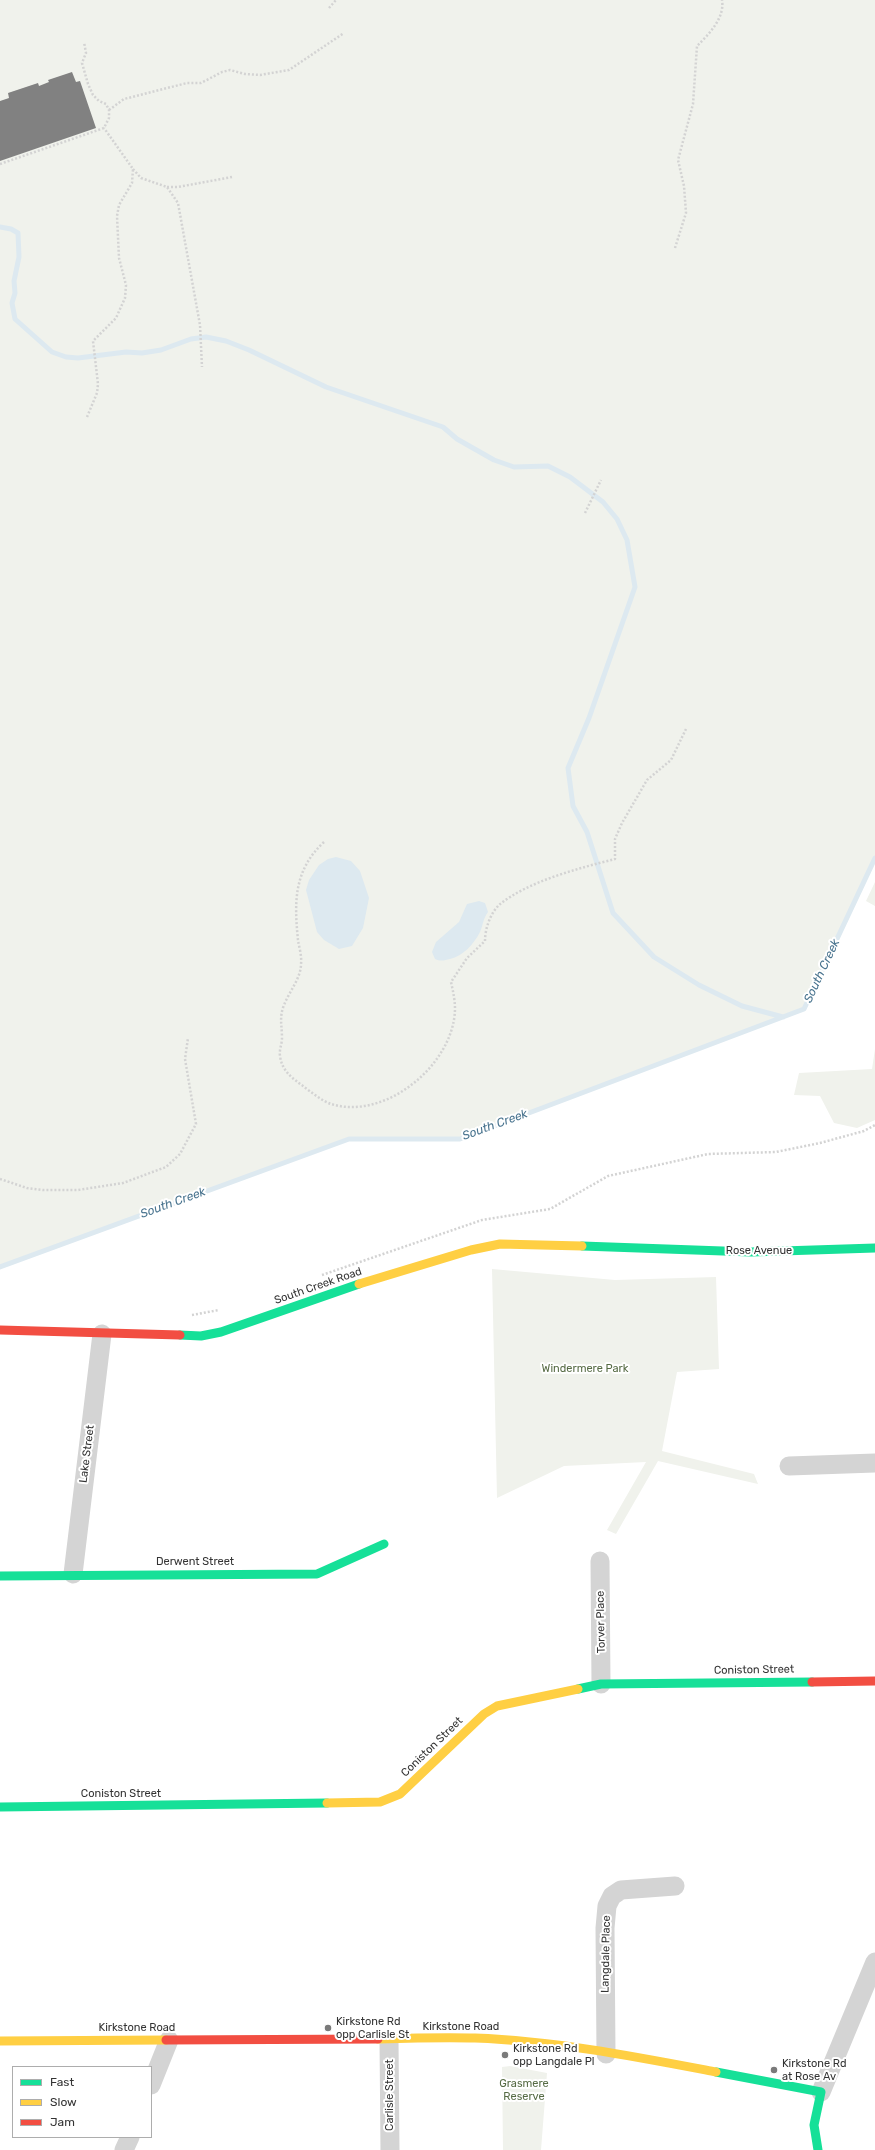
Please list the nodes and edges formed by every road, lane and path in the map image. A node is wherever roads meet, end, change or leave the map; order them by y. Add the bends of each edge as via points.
1 (336, 0) edge
2 (722, 0) edge
3 (329, 8) dead end
4 (344, 33) dead end
5 (84, 42) dead end
6 (109, 110) junction
7 (104, 128) junction
8 (0, 164) edge
9 (133, 169) junction
10 (232, 177) dead end
11 (167, 187) junction
12 (675, 248) dead end
13 (202, 367) dead end
14 (87, 417) dead end
15 (601, 480) dead end
16 (585, 513) dead end
17 (686, 729) dead end
18 (324, 842) dead end
19 (188, 1038) dead end
20 (875, 1125) edge
21 (0, 1179) edge
22 (643, 1248) joint
23 (875, 1248) edge
24 (320, 1276) dead end
25 (221, 1310) dead end
26 (184, 1315) dead end
27 (0, 1330) edge
28 (102, 1334) junction
29 (875, 1464) edge
30 (789, 1466) dead end
31 (384, 1544) dead end
32 (600, 1561) dead end
33 (73, 1574) junction
34 (0, 1576) edge
35 (875, 1681) edge
36 (601, 1684) junction
37 (0, 1807) edge
38 (675, 1886) dead end
39 (875, 1962) edge
40 (170, 2040) junction
41 (389, 2040) junction
42 (0, 2041) edge
43 (606, 2054) junction
44 (152, 2083) edge
45 (821, 2092) junction
46 (130, 2138) edge
47 (124, 2150) edge
48 (390, 2150) edge
49 (818, 2150) edge

1 - 3 path
2 - 12 path via 720,16 697,46 693,104 678,160 684,186 686,213
4 - 6 path via 288,70 260,75 230,70 200,83 187,83 124,99
5 - 6 path via 86,54 82,63 88,84 93,95 106,104
6 - 7 path
7 - 8 path
7 - 9 path
9 - 11 path via 141,178
9 - 14 path via 132,183 119,205 117,216 119,258 126,285 125,298 113,322 93,341 98,384
10 - 11 path
11 - 13 path via 178,203 200,325
15 - 16 path
17 - 18 path via 671,760 647,780 622,823 615,840 615,859 579,868 514,895 498,906 485,932 484,941 467,958 452,982 455,1009 449,1038 442,1051 412,1085 383,1102 354,1107 330,1104 306,1088 289,1075 280,1056 280,1017 302,964 295,904 299,882 311,854
19 - 21 path via 185,1059 196,1124 180,1154 166,1167 123,1183 78,1190 28,1188
20 - 24 path via 864,1131 820,1143 776,1152 708,1154 608,1176 550,1209 482,1220
22 - 23 street, Rose Avenue via 751,1252
22 - 28 street, South Creek Road via 500,1244 387,1275 221,1332 201,1336
25 - 26 path
27 - 28 street, South Creek Road
28 - 33 street, Lake Street
29 - 30 street
31 - 33 street, Derwent Street via 317,1574
32 - 36 street, Torver Place
33 - 34 street, Derwent Street
35 - 36 street, Coniston Street
36 - 37 street, Coniston Street via 497,1706 484,1714 400,1794 380,1802
38 - 43 street, Langdale Place via 621,1890 612,1896 607,1906
39 - 45 street
40 - 41 street, Kirkstone Road
40 - 42 street, Kirkstone Road
40 - 44 street
41 - 43 street, Kirkstone Road via 518,2040
41 - 48 street, Carlisle Street
43 - 45 street, Kirkstone Road
45 - 49 street via 814,2125
46 - 47 street

